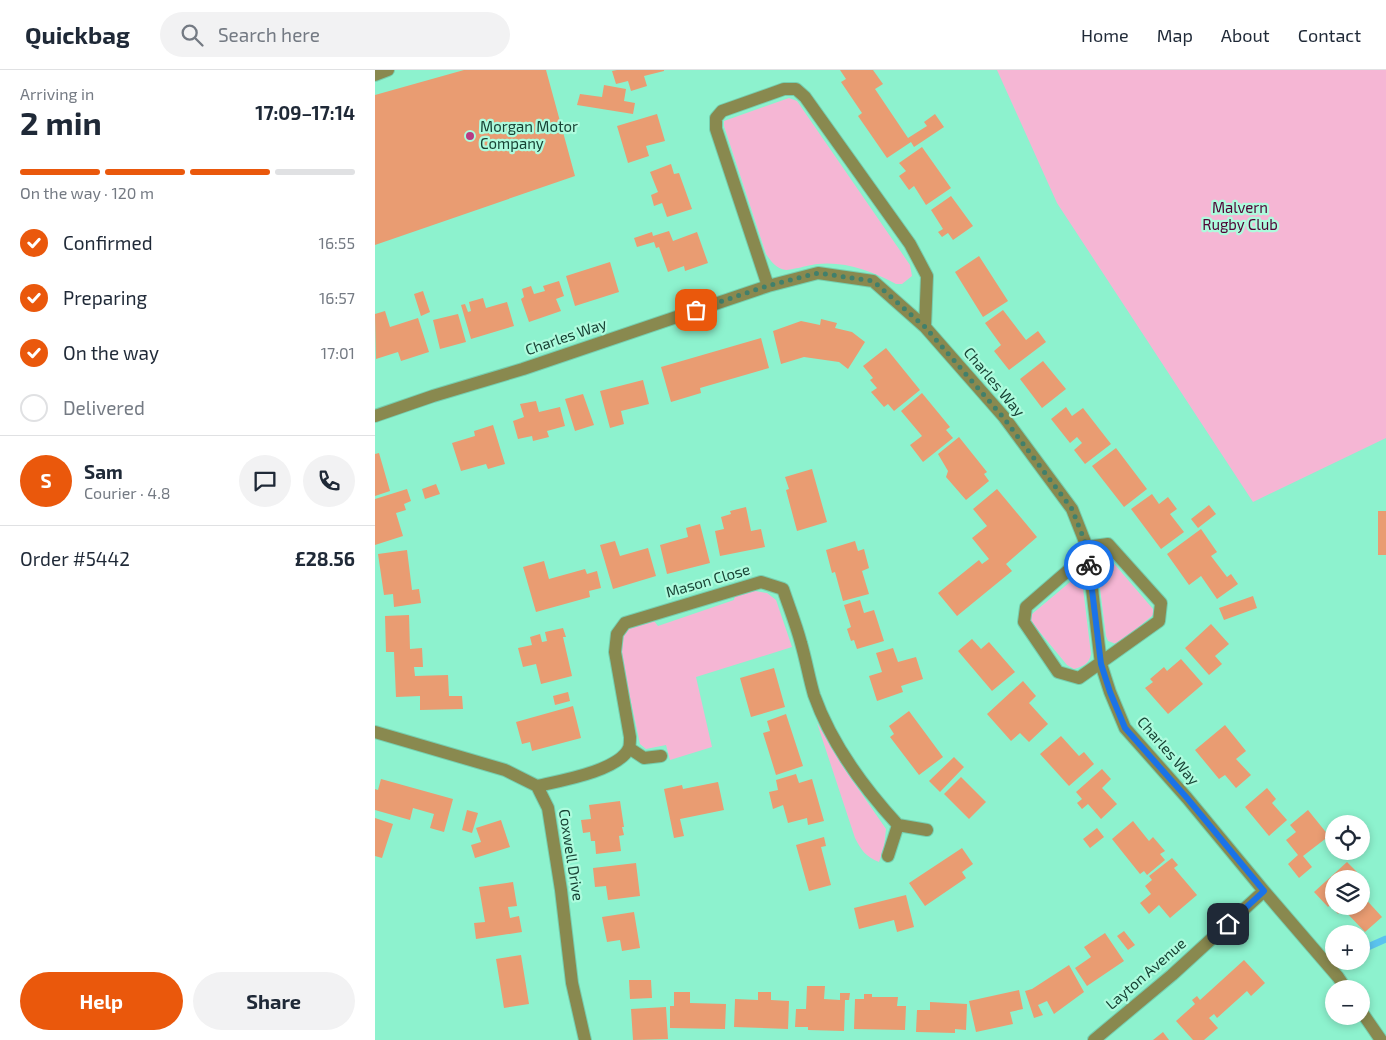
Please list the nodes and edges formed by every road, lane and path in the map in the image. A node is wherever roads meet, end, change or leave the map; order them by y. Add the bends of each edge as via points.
1 (388, 70) edge
2 (375, 75) edge
3 (767, 286) junction
4 (925, 327) junction
5 (375, 416) edge
6 (1087, 547) junction
7 (1101, 664) junction
8 (375, 732) edge
9 (629, 748) junction
10 (661, 756) dead end
11 (537, 786) junction
12 (898, 826) junction
13 (927, 830) dead end
14 (888, 856) dead end
15 (1264, 891) junction
16 (1340, 980) edge
17 (1370, 1024) edge
18 (585, 1040) edge
19 (1094, 1040) edge
20 (1381, 1040) edge

1 - 2 street
3 - 4 street, Charles Way via 818,273 873,281
3 - 4 street via 716,129 716,118 722,111 784,89 796,89 805,97 910,244 927,276
3 - 5 street, Charles Way
4 - 6 street, Charles Way via 1003,417 1072,509
6 - 7 street, Charles Way
6 - 7 street via 1108,544 1161,603 1159,620
6 - 7 street via 1071,568 1026,608 1024,622 1059,672 1079,678
7 - 15 street, Charles Way via 1125,728
8 - 11 street via 505,770
9 - 10 street via 644,758
9 - 11 street via 620,759 587,775
9 - 12 street, Mason Close via 631,737 615,652 617,634 625,623 761,582 783,589 801,641 814,695 849,762
11 - 18 street, Coxwell Drive via 548,808 572,983
12 - 13 street
12 - 14 street
15 - 16 street, Charles Way
15 - 19 street, Layton Avenue via 1172,975
17 - 20 street

